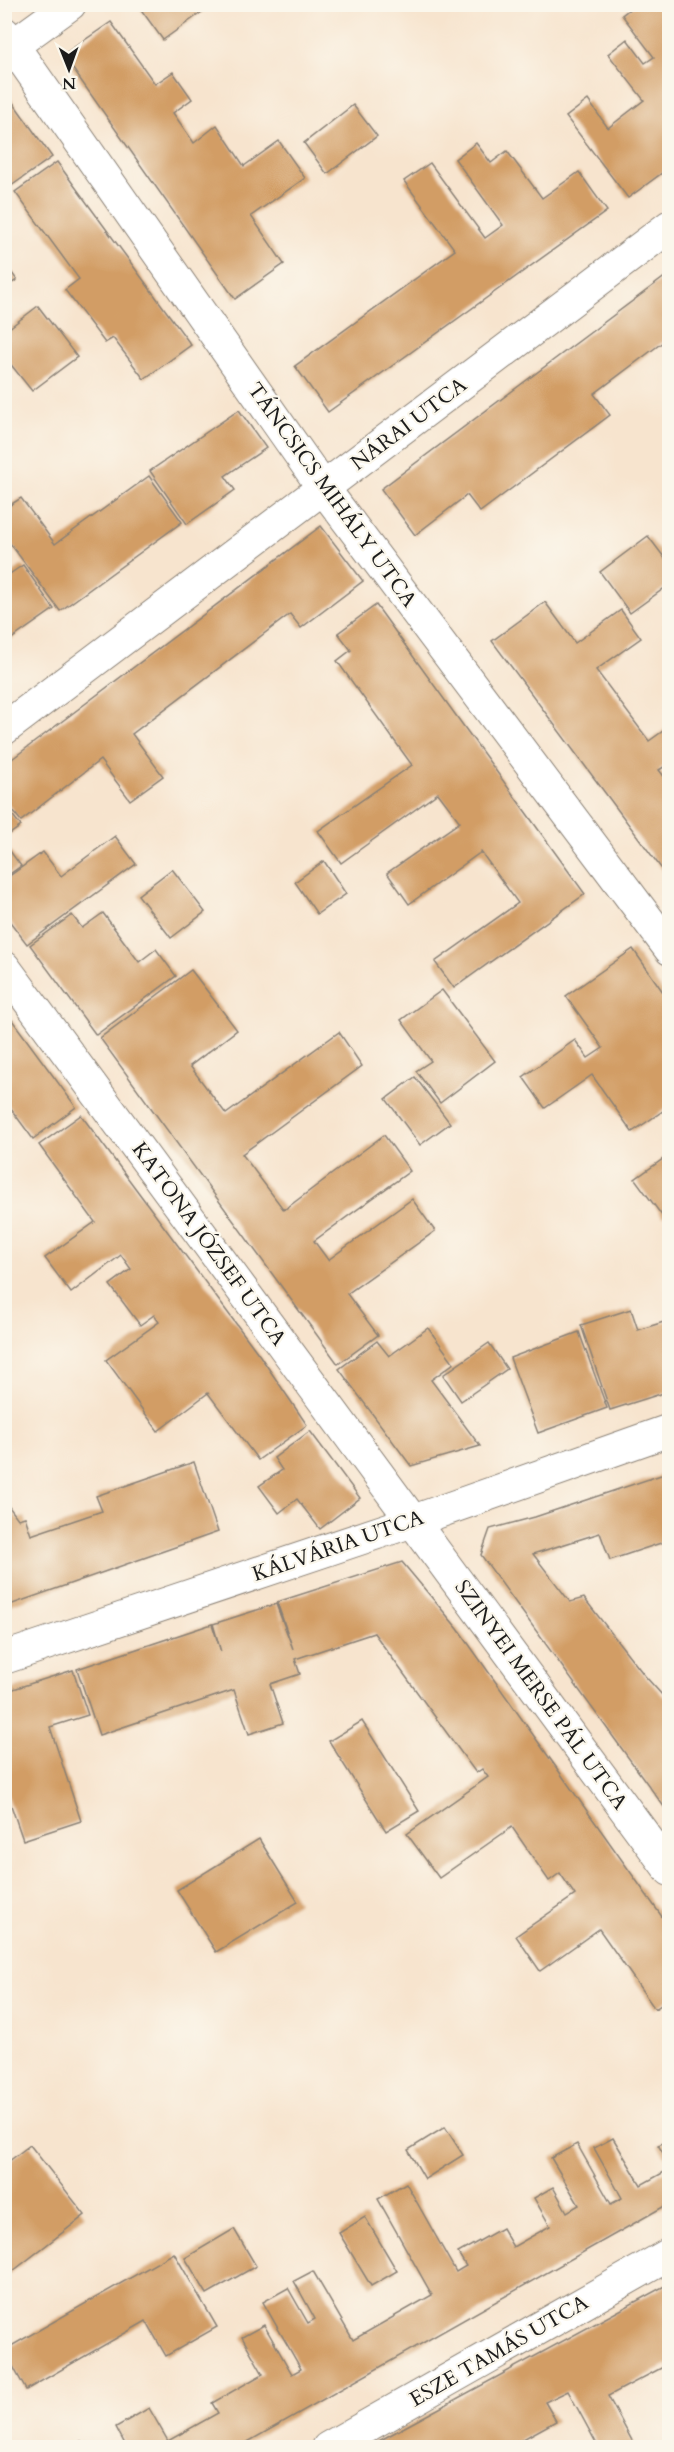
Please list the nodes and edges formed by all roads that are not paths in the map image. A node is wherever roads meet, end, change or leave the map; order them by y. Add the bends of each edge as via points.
1 (70, 4) edge
2 (7, 43) edge
3 (669, 226) edge
4 (324, 489) junction
5 (4, 729) edge
6 (669, 949) edge
7 (4, 967) edge
8 (669, 1430) edge
9 (413, 1521) junction
10 (4, 1658) edge
11 (669, 1870) edge
12 (669, 2254) edge
13 (328, 2448) edge

1 - 2 street
2 - 4 street, TÁNCSICS MIHÁLY UTCA
3 - 4 street, NÁRAI UTCA
4 - 5 street, NÁRAI UTCA
4 - 6 street, TÁNCSICS MIHÁLY UTCA
7 - 9 street, KATONA JÓZSEF UTCA
8 - 9 street, KÁLVÁRIA UTCA
9 - 10 street, KÁLVÁRIA UTCA
9 - 11 street, SZINYEI MERSE PÁL UTCA
12 - 13 street, ESZE TAMÁS UTCA

